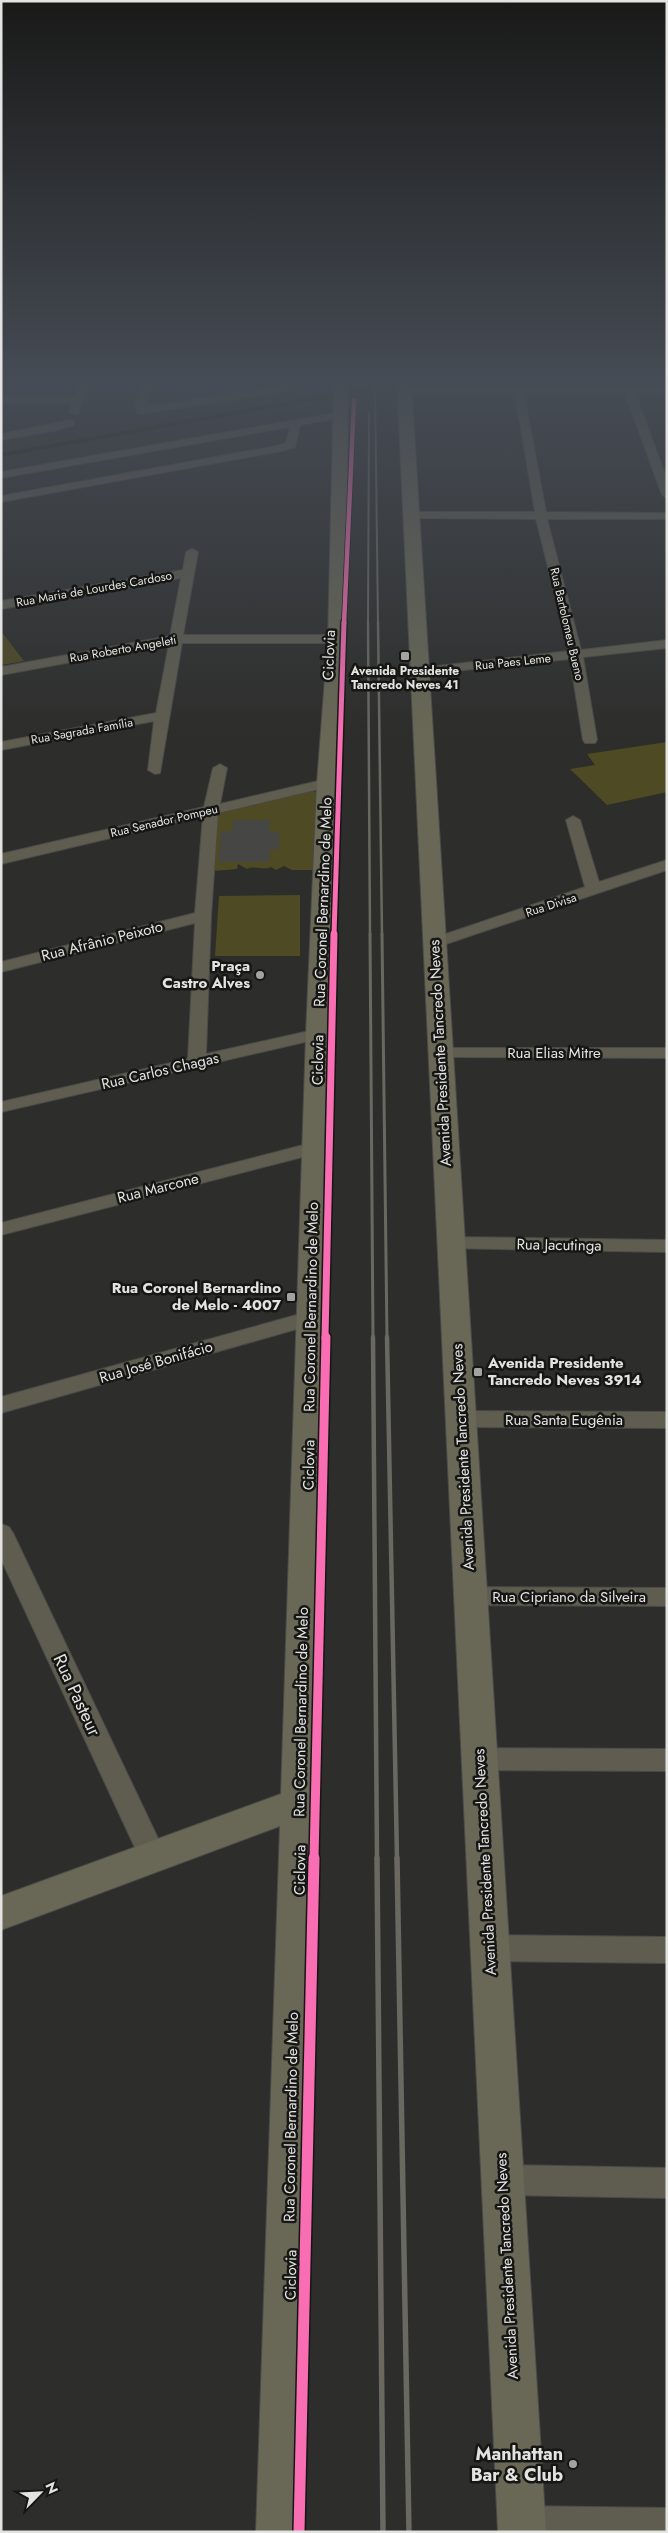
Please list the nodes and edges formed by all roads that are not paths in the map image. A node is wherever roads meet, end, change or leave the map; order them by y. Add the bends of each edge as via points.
1 (339, 500) edge
2 (410, 500) edge
3 (538, 500) edge
4 (411, 515) junction
5 (541, 516) junction
6 (667, 516) edge
7 (192, 552) dead end
8 (187, 573) junction
9 (1, 605) edge
10 (175, 639) junction
11 (337, 639) junction
12 (667, 644) edge
13 (576, 655) junction
14 (1, 670) edge
15 (420, 672) junction
16 (162, 716) junction
17 (590, 740) dead end
18 (1, 746) edge
19 (220, 768) dead end
20 (155, 770) dead end
21 (327, 783) junction
22 (211, 810) junction
23 (573, 820) dead end
24 (1, 859) edge
25 (667, 865) edge
26 (594, 890) junction
27 (203, 916) junction
28 (434, 943) junction
29 (1, 967) edge
30 (318, 1034) junction
31 (441, 1053) junction
32 (667, 1053) edge
33 (197, 1063) junction
34 (1, 1107) edge
35 (315, 1148) junction
36 (1, 1228) edge
37 (451, 1243) junction
38 (667, 1246) edge
39 (311, 1318) junction
40 (1, 1405) edge
41 (460, 1419) junction
42 (667, 1420) edge
43 (1, 1533) edge
44 (470, 1596) junction
45 (667, 1598) edge
46 (479, 1759) junction
47 (667, 1760) edge
48 (299, 1803) junction
49 (153, 1857) junction
50 (1, 1912) edge
51 (490, 1948) junction
52 (667, 1950) edge
53 (502, 2180) junction
54 (667, 2183) edge
55 (667, 2525) edge
56 (522, 2527) edge
57 (280, 2532) edge

1 - 11 main road, Rua Coronel Bernardino de Melo
2 - 4 main road, Avenida Presidente Tancredo Neves
3 - 5 street, Rua Bartolomeu Bueno
4 - 5 street
4 - 15 main road, Avenida Presidente Tancredo Neves
5 - 6 street
5 - 13 street, Rua Bartolomeu Bueno
7 - 8 street
8 - 9 street, Rua Maria de Lourdes Cardoso
8 - 10 street
10 - 11 street, Rua Roberto Angeleti
10 - 14 street, Rua Roberto Angeleti
10 - 16 street
11 - 21 main road, Rua Coronel Bernardino de Melo
12 - 13 street, Rua Paes Leme
13 - 15 street, Rua Paes Leme
13 - 17 street, Rua Bartolomeu Bueno
15 - 28 main road, Avenida Presidente Tancredo Neves
16 - 18 street, Rua Sagrada Família
16 - 20 street
19 - 22 street
21 - 22 street, Rua Senador Pompeu
21 - 30 main road, Rua Coronel Bernardino de Melo
22 - 24 street, Rua Senador Pompeu
22 - 27 street
23 - 26 street
25 - 26 street, Rua Divisa
26 - 28 street, Rua Divisa
27 - 29 street, Rua Afrânio Peixoto
27 - 33 street
28 - 31 main road, Avenida Presidente Tancredo Neves
30 - 33 street, Rua Carlos Chagas
30 - 35 main road, Rua Coronel Bernardino de Melo
31 - 32 street, Rua Elias Mitre
31 - 37 main road, Avenida Presidente Tancredo Neves
33 - 34 street, Rua Carlos Chagas
35 - 36 street, Rua Marcone
35 - 39 main road, Rua Coronel Bernardino de Melo
37 - 38 street, Rua Jacutinga
37 - 41 main road, Avenida Presidente Tancredo Neves
39 - 40 street, Rua José Bonifácio
39 - 48 main road, Rua Coronel Bernardino de Melo
41 - 42 street, Rua Santa Eugênia
41 - 44 main road, Avenida Presidente Tancredo Neves
43 - 49 street, Rua Pasteur
44 - 45 street, Rua Cipriano da Silveira
44 - 46 main road, Avenida Presidente Tancredo Neves
46 - 47 street
46 - 51 main road, Avenida Presidente Tancredo Neves
48 - 49 main road
48 - 57 main road, Rua Coronel Bernardino de Melo
49 - 50 main road
51 - 52 street
51 - 53 main road, Avenida Presidente Tancredo Neves
53 - 54 street
53 - 56 main road, Avenida Presidente Tancredo Neves
55 - 56 street

